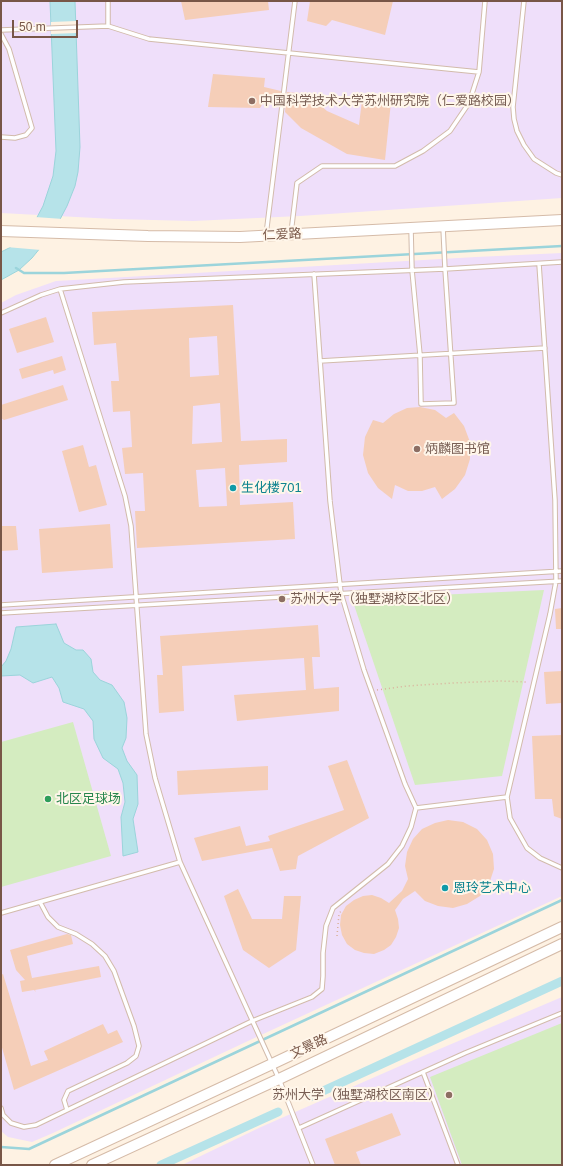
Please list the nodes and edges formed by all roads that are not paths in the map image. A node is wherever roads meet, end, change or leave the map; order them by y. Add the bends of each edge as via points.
1 (108, 1) edge
2 (295, 1) edge
3 (486, 1) edge
4 (524, 1) edge
5 (108, 26) junction
6 (1, 30) edge
7 (1, 34) edge
8 (289, 54) junction
9 (479, 72) junction
10 (1, 137) edge
11 (562, 175) edge
12 (562, 220) edge
13 (443, 226) junction
14 (411, 228) junction
15 (6, 231) edge
16 (291, 234) junction
17 (266, 236) junction
18 (562, 262) edge
19 (539, 264) junction
20 (445, 269) junction
21 (412, 270) junction
22 (314, 274) junction
23 (60, 289) junction
24 (1, 313) edge
25 (545, 348) junction
26 (450, 354) junction
27 (420, 355) junction
28 (320, 361) junction
29 (562, 571) edge
30 (556, 572) junction
31 (556, 581) junction
32 (562, 581) edge
33 (339, 585) junction
34 (341, 593) junction
35 (137, 597) junction
36 (1, 605) edge
37 (137, 605) junction
38 (1, 613) edge
39 (506, 797) junction
40 (416, 808) junction
41 (180, 862) junction
42 (562, 868) edge
43 (40, 902) junction
44 (1, 913) edge
45 (562, 927) edge
46 (562, 944) edge
47 (562, 1013) edge
48 (252, 1021) junction
49 (272, 1064) junction
50 (423, 1072) junction
51 (279, 1079) junction
52 (1, 1108) edge
53 (67, 1110) junction
54 (299, 1128) junction
55 (55, 1165) edge
56 (92, 1165) edge
57 (313, 1165) edge
58 (458, 1165) edge

1 - 5 lane
2 - 8 lane
3 - 9 lane
4 - 11 lane via 513,106 514,119 524,145 534,159
5 - 6 lane
5 - 8 lane via 149,39
7 - 10 lane via 9,49 32,128 26,135 15,138
8 - 9 lane
8 - 17 lane
9 - 16 lane via 469,103 450,131 423,151 395,166 322,166 297,183
12 - 13 main road, 仁爱路
13 - 14 main road, 仁爱路
13 - 20 lane
14 - 16 main road, 仁爱路
14 - 21 lane
15 - 17 main road, 仁爱路 via 192,237
16 - 17 main road, 仁爱路
18 - 19 lane
19 - 20 lane
19 - 25 lane
20 - 21 lane
20 - 26 lane
21 - 22 lane
21 - 27 lane
22 - 23 lane via 124,282
22 - 28 lane
23 - 24 lane
23 - 35 lane via 126,496
25 - 26 lane
25 - 30 lane
26 - 27 lane
26 - 27 lane via 454,403 421,404
27 - 28 lane
28 - 33 lane
29 - 30 lane
30 - 31 lane
30 - 33 lane
31 - 32 lane
31 - 34 lane
31 - 39 lane
33 - 34 lane
33 - 35 lane
34 - 37 lane
34 - 40 lane via 372,691
35 - 36 lane
35 - 37 lane
37 - 38 lane
37 - 41 lane via 146,734 155,778
39 - 40 lane
39 - 42 lane via 510,818 527,848 540,858
40 - 48 lane via 402,846 388,864 333,908 326,926 322,989 312,997
41 - 43 lane
41 - 48 lane
43 - 44 lane
43 - 53 lane via 48,917 58,927 76,934 105,956 114,971 139,1046 136,1056 127,1063 68,1091 64,1100
45 - 49 main road, 文景路
46 - 51 main road, 文景路
47 - 50 lane
48 - 49 lane
48 - 53 lane
49 - 51 lane
49 - 55 main road, 文景路
50 - 54 lane
50 - 58 lane
51 - 54 lane
51 - 56 main road, 文景路
52 - 53 lane via 11,1123 24,1127 36,1125
54 - 57 lane

